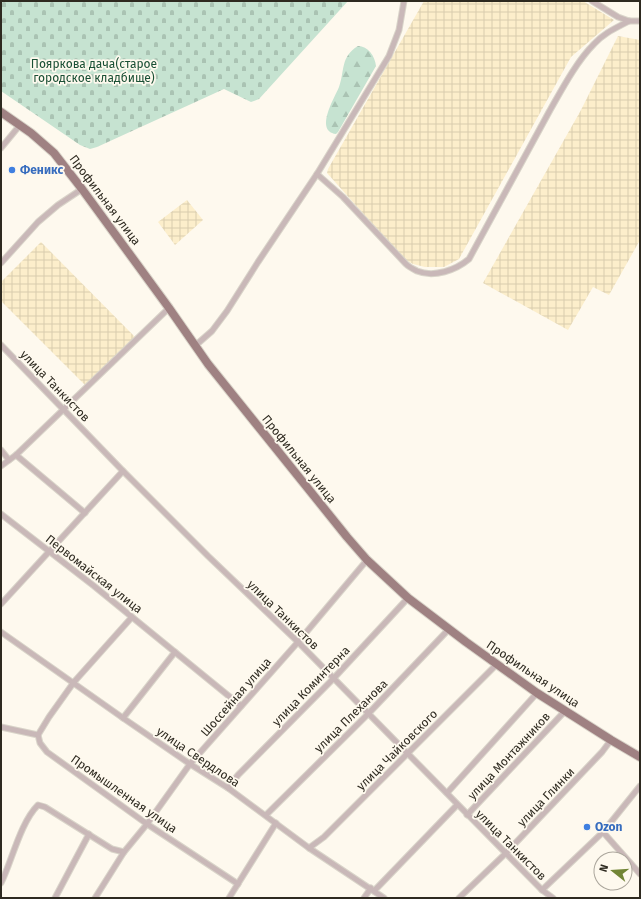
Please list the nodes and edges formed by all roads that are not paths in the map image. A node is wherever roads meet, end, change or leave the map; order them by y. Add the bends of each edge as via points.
1 (404, 1) edge
2 (592, 1) edge
3 (640, 20) edge
4 (629, 21) junction
5 (1, 112) edge
6 (20, 125) junction
7 (1, 148) edge
8 (317, 174) junction
9 (82, 189) junction
10 (1, 263) edge
11 (169, 308) junction
12 (1, 345) edge
13 (196, 345) junction
14 (64, 410) junction
15 (1, 450) edge
16 (16, 455) junction
17 (9, 460) junction
18 (1, 466) edge
19 (124, 471) junction
20 (85, 513) junction
21 (1, 514) edge
22 (49, 551) junction
23 (367, 560) junction
24 (408, 598) junction
25 (1, 604) edge
26 (132, 617) junction
27 (449, 629) junction
28 (1, 632) edge
29 (298, 642) junction
30 (175, 652) junction
31 (497, 664) junction
32 (334, 678) junction
33 (74, 682) junction
34 (537, 693) junction
35 (241, 706) junction
36 (565, 711) junction
37 (368, 714) junction
38 (123, 718) junction
39 (1, 726) edge
40 (38, 735) junction
41 (611, 740) junction
42 (408, 754) junction
43 (640, 757) edge
44 (190, 764) junction
45 (640, 786) edge
46 (228, 788) junction
47 (447, 793) junction
48 (457, 804) junction
49 (467, 814) junction
50 (266, 816) junction
51 (276, 823) junction
52 (147, 824) junction
53 (602, 832) junction
54 (89, 834) junction
55 (309, 848) junction
56 (124, 852) junction
57 (506, 853) junction
58 (640, 874) edge
59 (1, 883) edge
60 (238, 884) junction
61 (373, 889) junction
62 (542, 890) junction
63 (55, 898) edge
64 (95, 898) edge
65 (229, 898) edge
66 (364, 898) edge
67 (384, 898) edge
68 (459, 898) edge
69 (553, 898) edge

1 - 8 street via 399,30 392,49
2 - 4 street
3 - 4 street
4 - 8 street via 599,38 584,56 548,114 469,259 461,266 425,274 416,271
5 - 6 main road, Профильная улица
6 - 7 street
6 - 9 main road, Профильная улица via 54,153
8 - 13 street via 227,311 212,332
9 - 10 street via 38,222
9 - 11 main road, Профильная улица
11 - 13 main road, Профильная улица
11 - 14 street
12 - 14 street, улица Танкистов
13 - 23 main road, Профильная улица via 208,364
14 - 16 street
14 - 19 street, улица Танкистов
15 - 17 street
16 - 17 street
16 - 20 street
17 - 18 street
19 - 20 street
19 - 29 street, улица Танкистов
20 - 22 street
21 - 22 street, Первомайская улица
22 - 25 street
22 - 26 street, Первомайская улица
23 - 24 main road, Профильная улица
23 - 29 street, Шоссейная улица
24 - 27 main road, Профильная улица
24 - 32 street, улица Коминтерна
26 - 30 street, Первомайская улица
26 - 33 street
27 - 31 main road, Профильная улица
27 - 37 street, улица Плеханова
28 - 33 street, улица Свердлова
29 - 32 street, улица Танкистов
29 - 35 street, Шоссейная улица
30 - 35 street, Первомайская улица
30 - 38 street
31 - 34 main road, Профильная улица
31 - 42 street, улица Чайковского
32 - 37 street, улица Танкистов
32 - 46 street, улица Коминтерна
33 - 38 street, улица Свердлова
33 - 40 street
34 - 36 main road, Профильная улица
34 - 47 street, улица Монтажников
35 - 44 street, Шоссейная улица
36 - 41 main road, Профильная улица
36 - 49 street, улица Монтажников
37 - 42 street, улица Танкистов
37 - 50 street, улица Плеханова
38 - 44 street, улица Свердлова
39 - 40 street
40 - 52 street, Промышленная улица via 47,752
41 - 43 main road, Профильная улица
41 - 57 street, улица Глинки
42 - 47 street, улица Танкистов
42 - 55 street, улица Чайковского via 324,837
44 - 46 street, улица Свердлова
44 - 52 street, Шоссейная улица
45 - 53 street
46 - 50 street, улица Свердлова
47 - 48 street, улица Танкистов
48 - 49 street, улица Танкистов
48 - 61 street, улица Монтажников
49 - 57 street, улица Танкистов
50 - 51 street, улица Свердлова
51 - 55 street, улица Свердлова
51 - 60 street
52 - 56 street, Шоссейная улица
52 - 60 street, Промышленная улица
53 - 58 street
53 - 62 street
54 - 56 street via 112,849
54 - 59 street via 45,807 38,806 33,810 18,840
54 - 63 street
55 - 61 street, улица Свердлова
56 - 64 street, Шоссейная улица
57 - 62 street, улица Танкистов
57 - 68 street, улица Глинки
60 - 65 street
61 - 66 street, улица Монтажников
61 - 67 street, улица Свердлова
62 - 69 street, улица Танкистов

